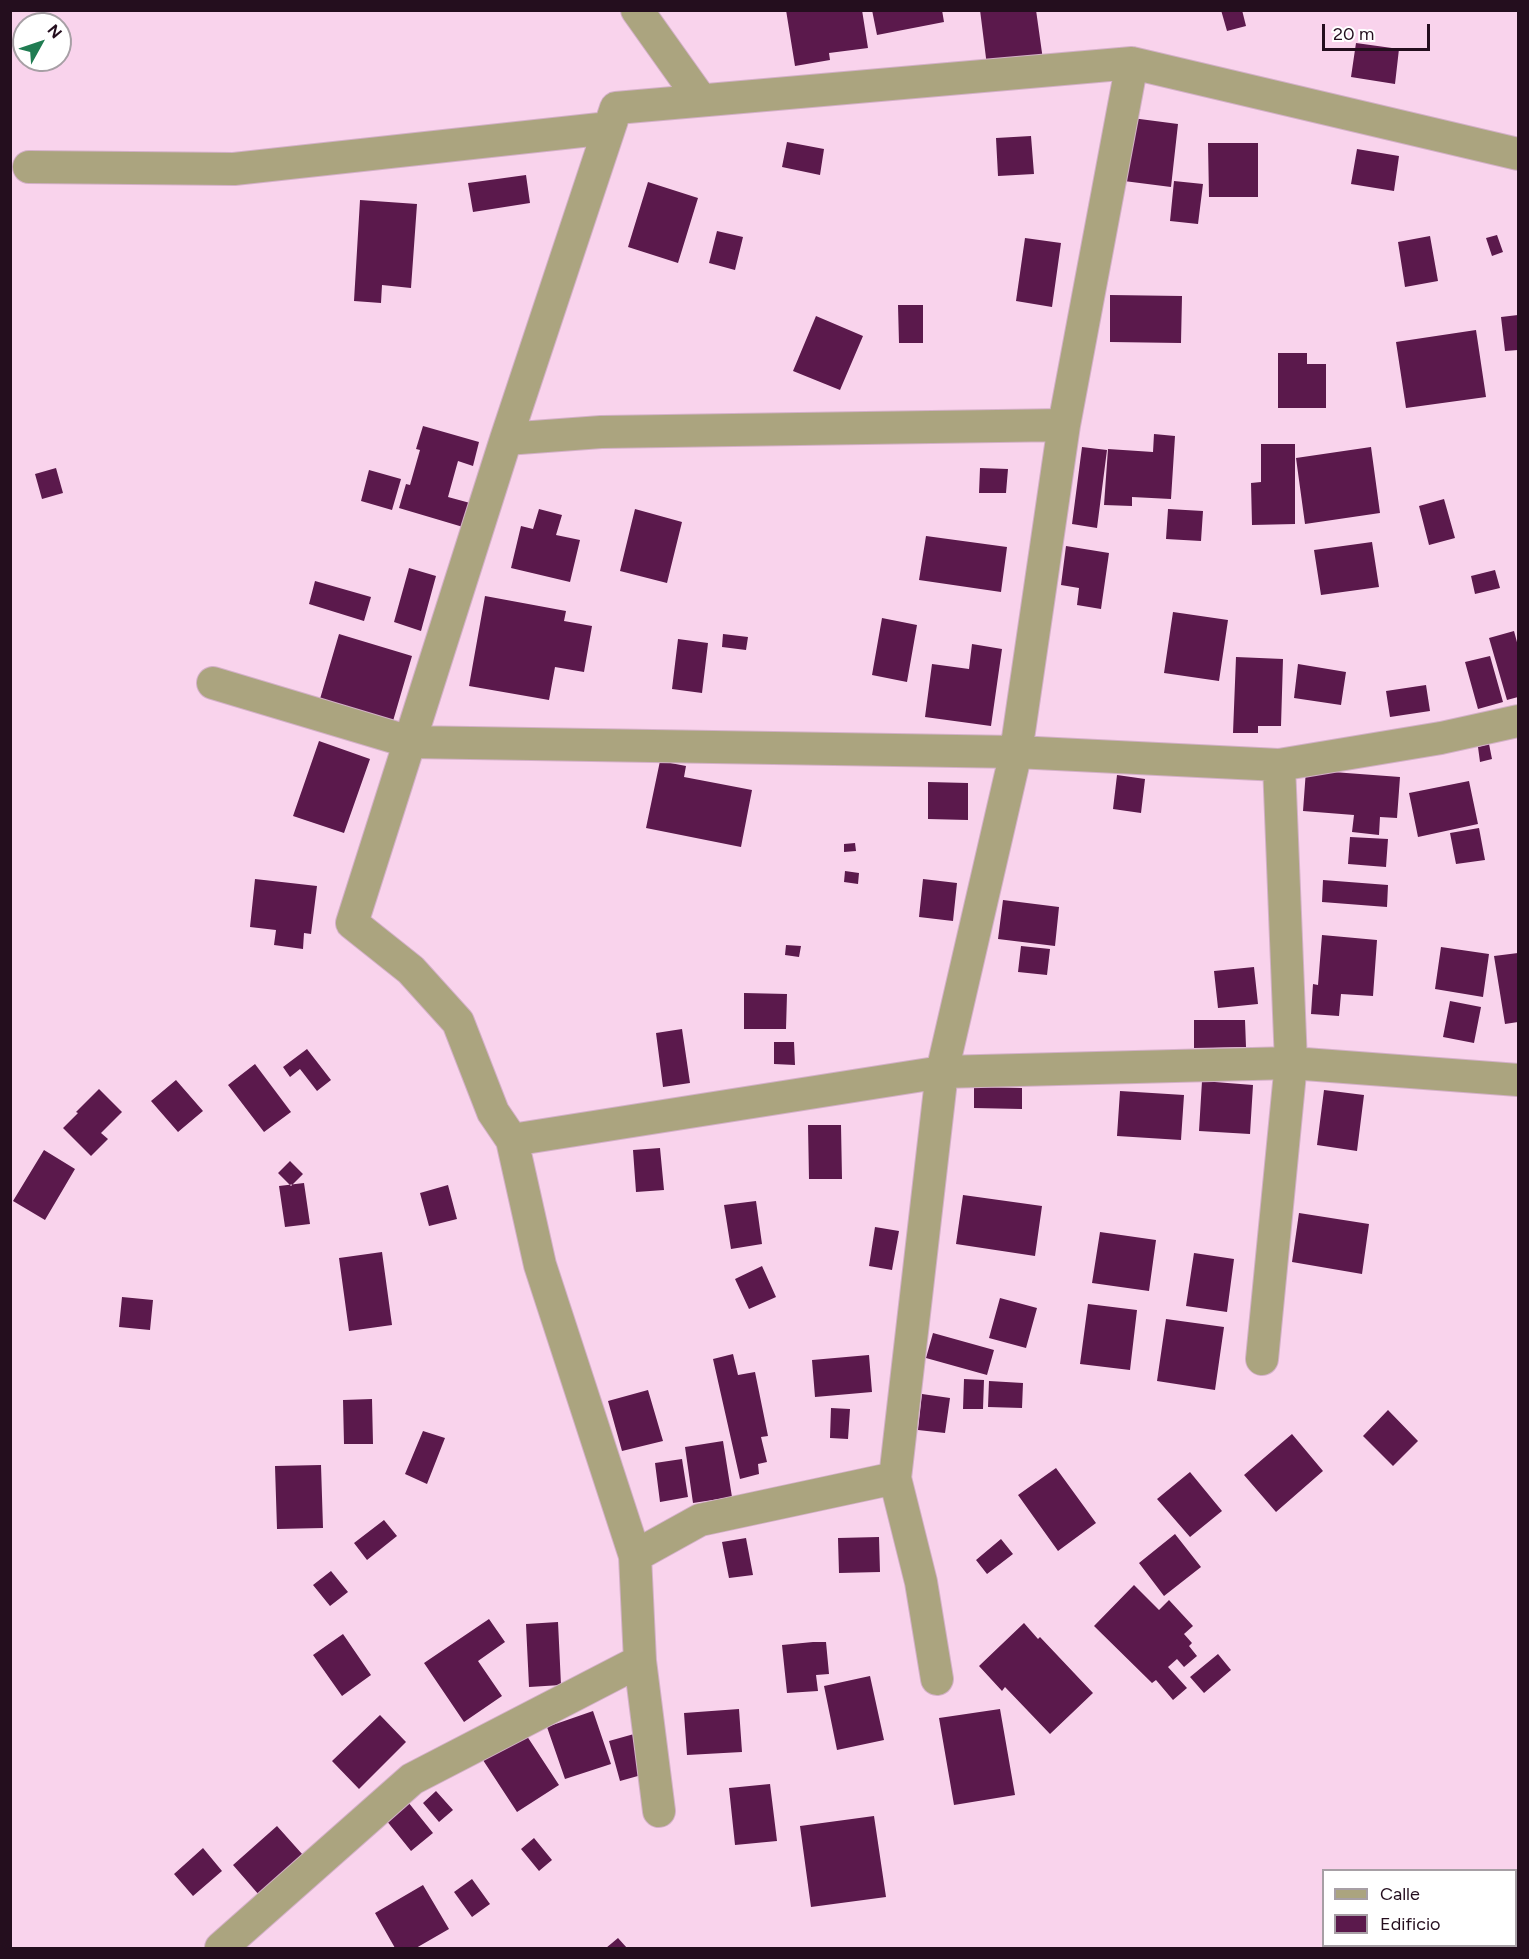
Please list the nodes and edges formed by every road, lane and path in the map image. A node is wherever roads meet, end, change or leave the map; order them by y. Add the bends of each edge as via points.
1 (637, 10) edge
2 (1132, 63) junction
3 (701, 100) junction
4 (609, 128) junction
5 (1518, 154) edge
6 (29, 167) dead end
7 (1064, 425) junction
8 (506, 439) junction
9 (213, 683) dead end
10 (1518, 721) edge
11 (410, 742) junction
12 (1016, 752) junction
13 (1279, 765) junction
14 (1291, 1063) junction
15 (942, 1072) junction
16 (1518, 1080) edge
17 (512, 1140) junction
18 (1262, 1359) dead end
19 (896, 1478) junction
20 (635, 1556) junction
21 (640, 1662) junction
22 (937, 1679) dead end
23 (659, 1811) dead end
24 (221, 1948) edge

1 - 3 street
2 - 3 street
2 - 5 street
2 - 7 street
3 - 4 street via 616,108
4 - 6 street via 234,169
4 - 8 street
7 - 8 street via 601,432
7 - 12 street
8 - 11 street
9 - 11 street
10 - 13 street
11 - 12 street
11 - 17 street via 352,923 411,970 458,1022 493,1112
12 - 13 street
12 - 15 street
13 - 14 street
14 - 15 street
14 - 16 street
14 - 18 street
15 - 17 street
15 - 19 street
17 - 20 street via 540,1265
19 - 20 street via 700,1520
19 - 22 street via 921,1582
20 - 21 street
21 - 23 street
21 - 24 street via 412,1779

